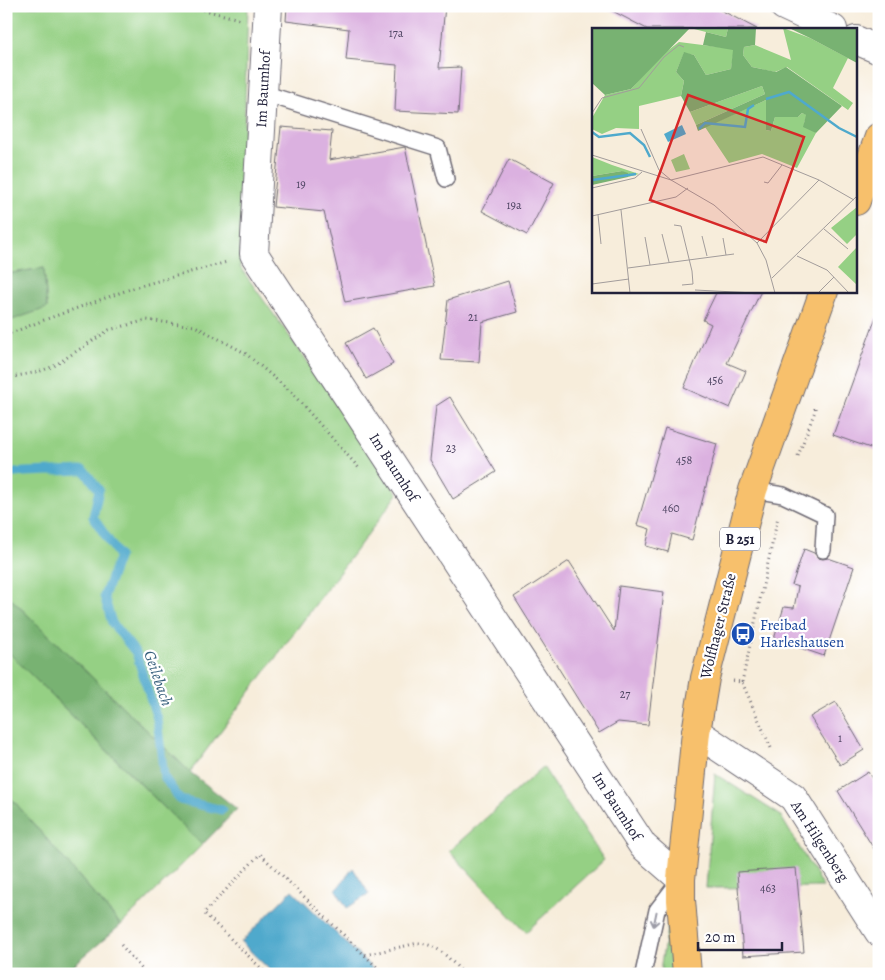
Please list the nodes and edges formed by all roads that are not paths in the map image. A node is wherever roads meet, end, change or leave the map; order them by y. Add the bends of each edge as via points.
1 (784, 6) edge
2 (267, 16) edge
3 (830, 28) edge
4 (858, 41) edge
5 (879, 50) edge
6 (263, 92) junction
7 (879, 137) edge
8 (446, 180) dead end
9 (858, 195) edge
10 (824, 292) edge
11 (753, 490) junction
12 (822, 550) dead end
13 (696, 732) junction
14 (681, 879) junction
15 (879, 932) edge
16 (642, 974) edge
17 (687, 974) edge

1 - 3 street
2 - 6 street, Im Baumhof
4 - 5 street
6 - 8 lane via 438,148
6 - 14 street, Im Baumhof via 254,254 644,846
7 - 9 main road
10 - 11 main road, Wolfhager Straße / B 251
11 - 12 lane via 783,495 825,515
11 - 13 main road, Wolfhager Straße / B 251 via 705,678
13 - 14 main road, Wolfhager Straße / B 251
13 - 15 street, Am Hilgenberg via 793,797
14 -> 16 lane via 657,910
14 - 17 main road, Wolfhager Straße / B 251

